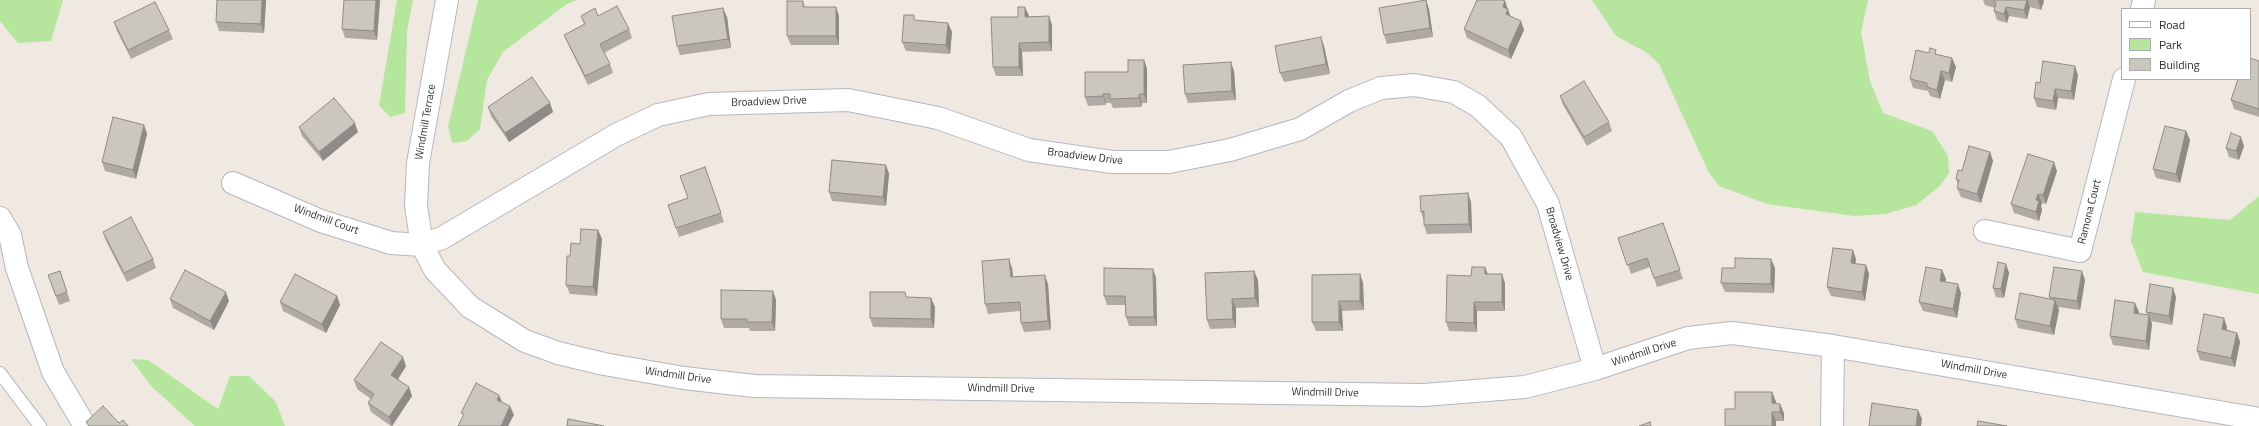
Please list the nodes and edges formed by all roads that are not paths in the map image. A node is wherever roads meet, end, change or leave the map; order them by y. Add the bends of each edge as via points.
1 (447, 0) edge
2 (2124, 80) edge
3 (233, 183) dead end
4 (0, 218) edge
5 (1985, 231) dead end
6 (422, 245) junction
7 (1833, 346) junction
8 (1595, 369) junction
9 (0, 373) edge
10 (2259, 419) edge
11 (40, 426) edge
12 (84, 426) edge
13 (1832, 426) edge

1 - 6 street, Windmill Terrace via 418,163 416,206
2 - 5 street, Ramona Court via 2080,251
3 - 6 street, Windmill Court via 321,221 391,243
4 - 12 street via 10,235 17,268 52,372
6 - 8 street, Windmill Drive via 435,270 470,307 524,340 558,353 596,362 684,378 754,386 1424,395 1525,387
6 - 8 street, Broadview Drive via 442,238 616,135 658,115 709,104 848,100 938,118 1029,150 1112,162 1169,162 1230,150 1300,129 1349,101 1381,88 1414,86 1454,92 1478,106 1511,137 1548,204
7 - 8 street, Windmill Drive via 1732,333 1688,338
7 - 10 street, Windmill Drive
7 - 13 street
9 - 11 lane

